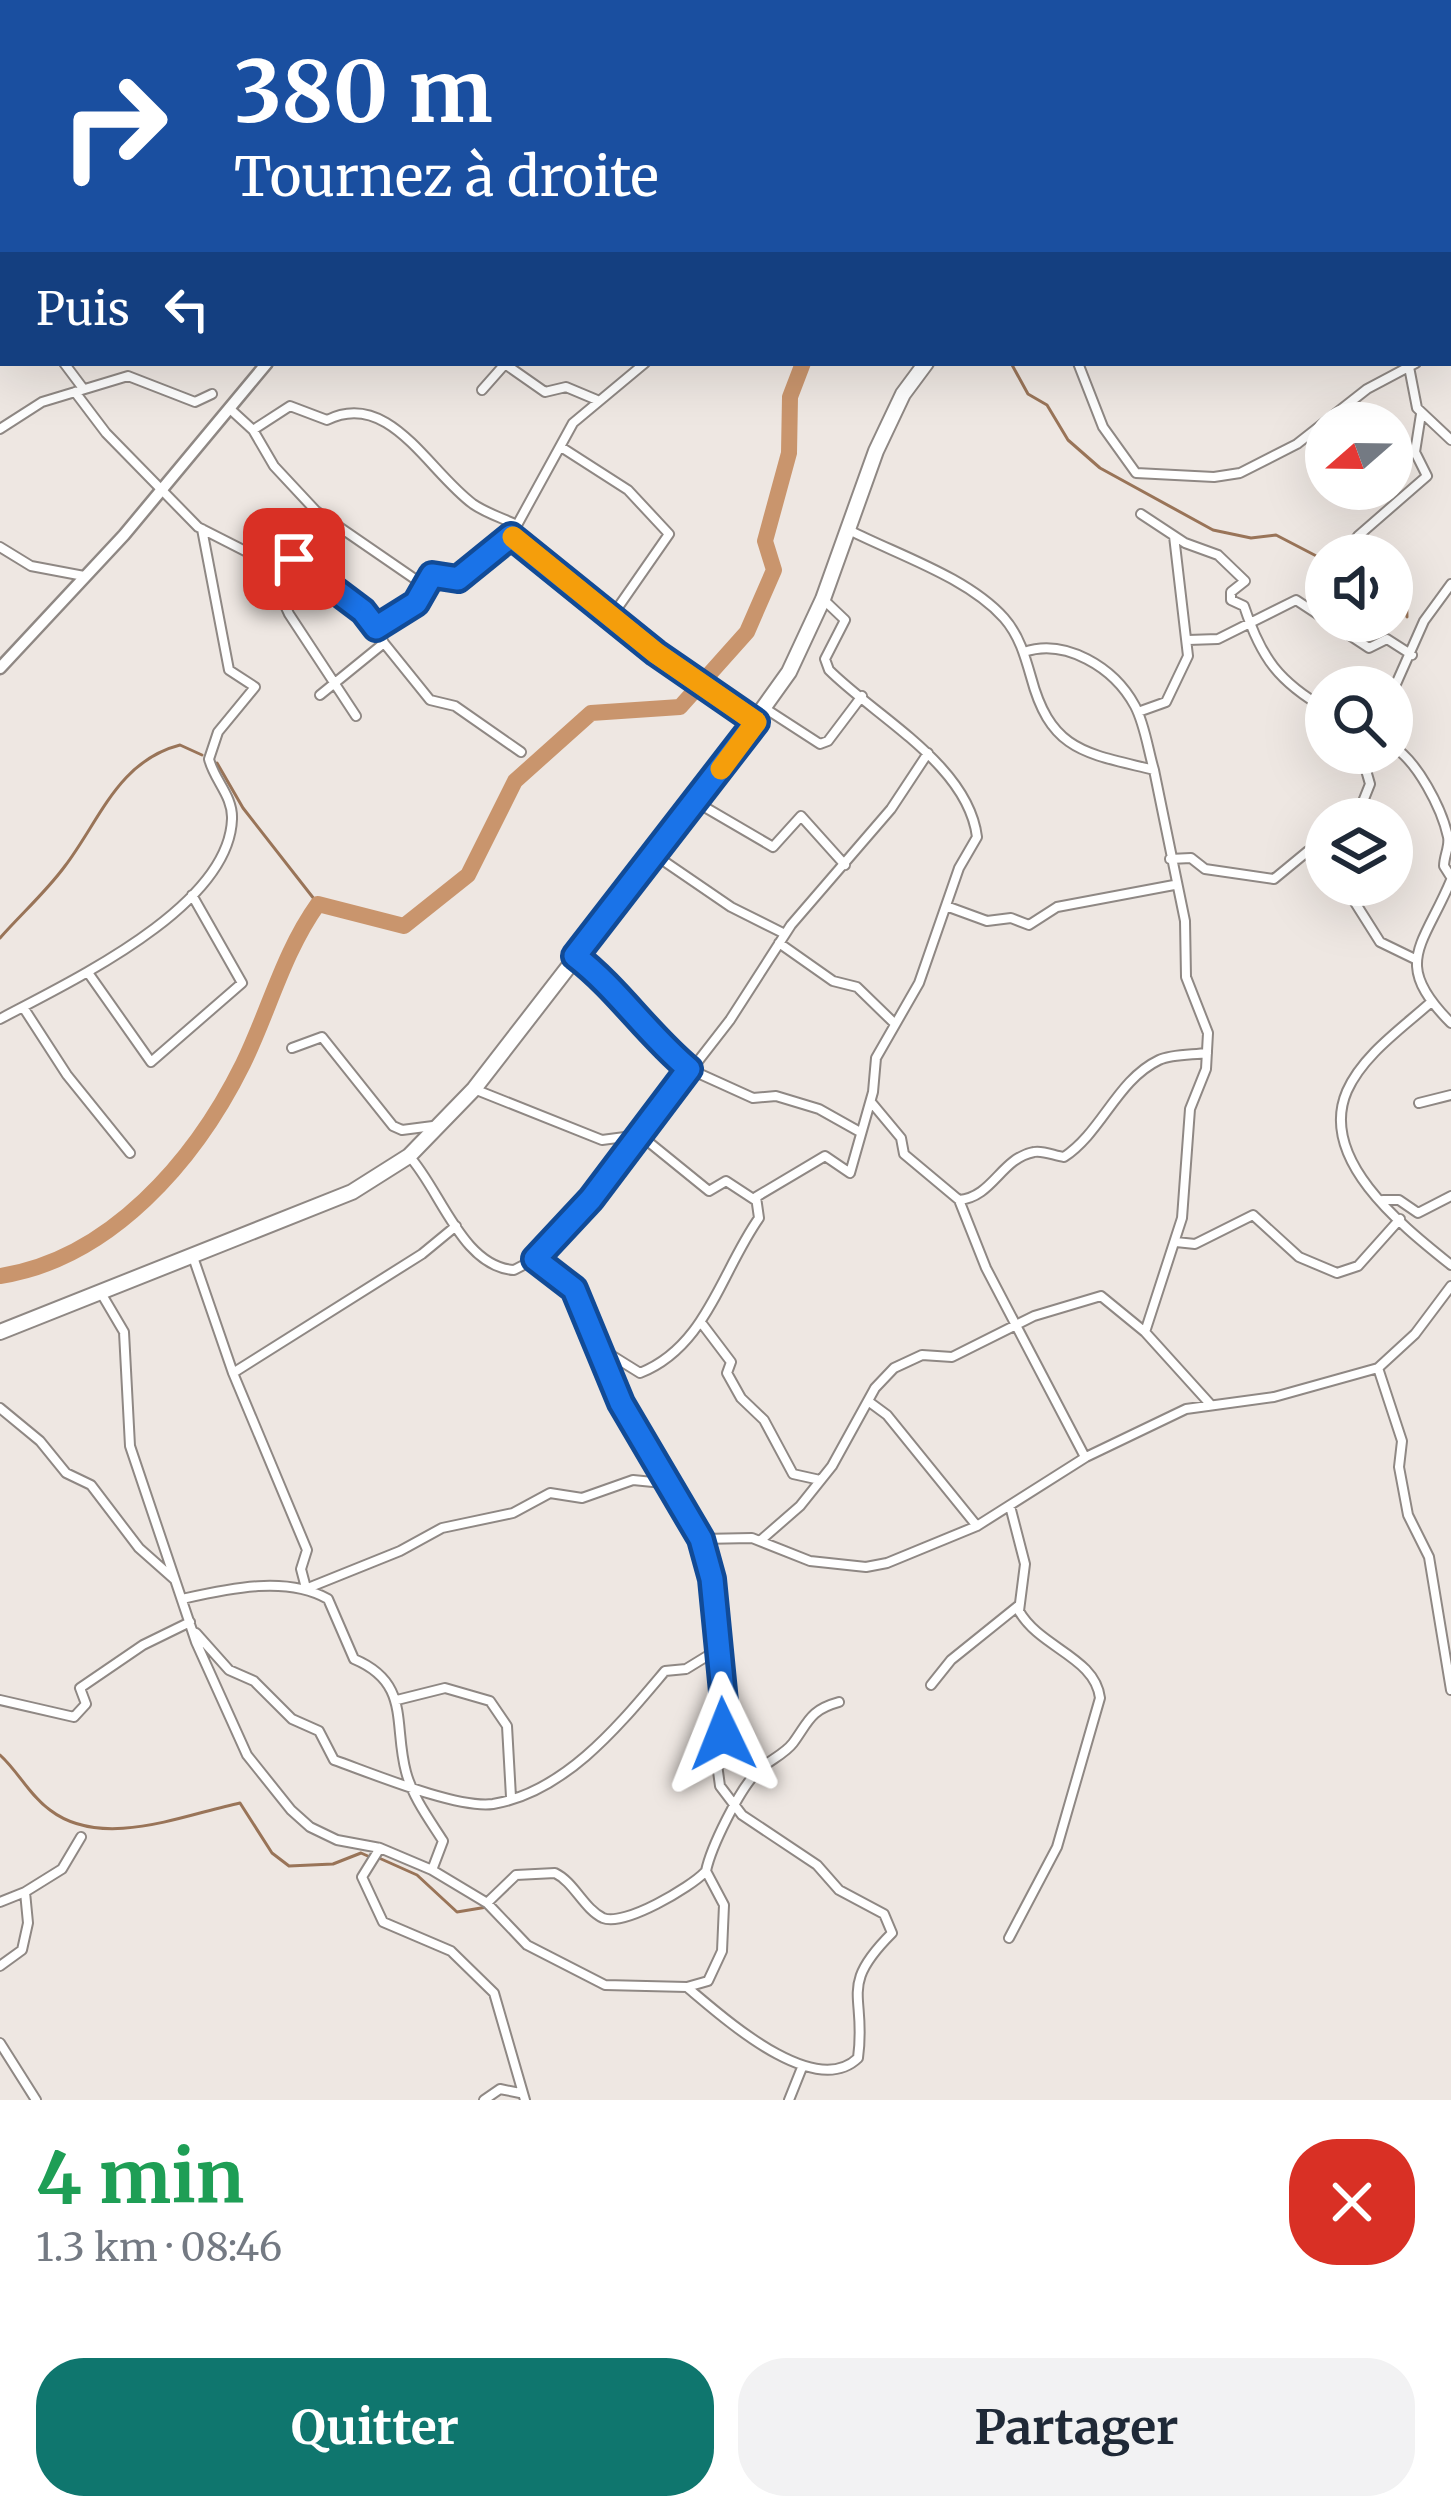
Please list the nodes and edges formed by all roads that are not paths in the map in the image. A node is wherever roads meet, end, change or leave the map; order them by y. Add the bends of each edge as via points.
1 (66, 366) edge
2 (122, 366) edge
3 (265, 366) edge
4 (503, 366) edge
5 (508, 366) edge
6 (641, 366) edge
7 (924, 366) edge
8 (1079, 366) edge
9 (1411, 366) edge
10 (1413, 366) edge
11 (123, 377) junction
12 (78, 389) junction
13 (482, 390) dead end
14 (212, 394) dead end
15 (598, 400) junction
16 (229, 408) junction
17 (1421, 414) junction
18 (0, 429) edge
19 (254, 430) junction
20 (1451, 440) edge
21 (561, 447) junction
22 (160, 490) junction
23 (1142, 514) dead end
24 (517, 524) junction
25 (202, 529) junction
26 (847, 529) junction
27 (1364, 534) edge
28 (511, 536) junction
29 (1174, 536) junction
30 (0, 547) edge
31 (263, 558) junction
32 (85, 576) junction
33 (1451, 584) edge
34 (425, 586) junction
35 (823, 599) junction
36 (1305, 606) edge
37 (612, 616) junction
38 (1250, 624) junction
39 (376, 628) junction
40 (1187, 640) junction
41 (1393, 642) edge
42 (384, 643) junction
43 (1024, 652) junction
44 (1412, 656) junction
45 (1407, 666) edge
46 (0, 668) edge
47 (334, 684) junction
48 (320, 695) dead end
49 (1305, 695) edge
50 (862, 696) junction
51 (766, 709) junction
52 (1138, 712) junction
53 (356, 716) dead end
54 (756, 722) junction
55 (521, 752) dead end
56 (928, 753) junction
57 (1413, 766) edge
58 (1154, 770) junction
59 (696, 802) junction
60 (655, 855) junction
61 (1305, 858) edge
62 (1170, 859) junction
63 (844, 866) junction
64 (1451, 878) edge
65 (1174, 885) junction
66 (192, 895) junction
67 (946, 906) junction
68 (1357, 906) edge
69 (782, 939) junction
70 (575, 956) junction
71 (1415, 959) junction
72 (88, 974) junction
73 (1430, 1003) junction
74 (22, 1007) junction
75 (0, 1018) edge
76 (893, 1022) junction
77 (1451, 1023) edge
78 (292, 1048) dead end
79 (1208, 1053) junction
80 (689, 1069) junction
81 (474, 1089) junction
82 (1451, 1095) edge
83 (870, 1101) junction
84 (1419, 1103) dead end
85 (441, 1125) junction
86 (860, 1132) junction
87 (640, 1135) junction
88 (130, 1154) dead end
89 (409, 1156) junction
90 (1451, 1196) edge
91 (1382, 1199) junction
92 (755, 1200) junction
93 (959, 1200) junction
94 (1400, 1219) junction
95 (456, 1226) junction
96 (1176, 1242) junction
97 (193, 1257) junction
98 (535, 1259) junction
99 (1451, 1265) edge
100 (1451, 1286) edge
101 (100, 1291) junction
102 (703, 1325) junction
103 (1018, 1326) junction
104 (0, 1332) edge
105 (1145, 1332) junction
106 (602, 1349) junction
107 (1378, 1368) junction
108 (233, 1373) junction
109 (868, 1400) junction
110 (1211, 1406) junction
111 (0, 1408) edge
112 (1086, 1457) junction
113 (821, 1480) junction
114 (664, 1484) junction
115 (1010, 1506) junction
116 (977, 1526) junction
117 (701, 1539) junction
118 (761, 1540) junction
119 (176, 1580) junction
120 (306, 1588) junction
121 (182, 1599) junction
122 (1019, 1605) junction
123 (190, 1625) junction
124 (718, 1650) junction
125 (931, 1684) dead end
126 (1451, 1690) edge
127 (0, 1700) edge
128 (397, 1700) junction
129 (839, 1702) dead end
130 (411, 1786) junction
131 (511, 1797) junction
132 (736, 1811) junction
133 (81, 1838) dead end
134 (380, 1849) junction
135 (432, 1870) junction
136 (706, 1871) junction
137 (26, 1892) junction
138 (0, 1902) edge
139 (487, 1903) junction
140 (1010, 1938) dead end
141 (0, 1966) edge
142 (687, 1987) junction
143 (0, 2043) edge
144 (801, 2070) junction
145 (523, 2096) edge
146 (36, 2100) edge
147 (484, 2100) edge
148 (789, 2100) edge

1 - 12 street
2 - 11 street
3 - 16 main road
4 - 13 street
5 - 15 street via 545,392 566,387
6 - 15 street
7 - 26 highway via 898,404
8 - 9 street via 1103,427 1136,473 1226,477 1310,435
10 - 17 street
11 - 12 street
11 - 14 street via 195,402
12 - 18 street
12 - 22 street
15 - 21 street
16 - 19 street
16 - 22 main road
17 - 20 street
17 - 27 street via 1415,452 1427,476
19 - 24 street via 290,406 327,420 342,412 380,416 473,503
19 - 34 street via 316,511
21 - 24 street
21 - 37 street via 628,490 669,534
22 - 25 street
22 - 32 main road
23 - 29 street
24 - 28 street
25 - 31 street
25 - 66 street via 229,670 255,688 212,748 211,768 232,820 224,855
26 - 35 highway
26 - 43 street via 988,604
28 - 34 street via 468,573 432,575
28 - 37 street
29 - 38 street via 1218,555 1244,581 1231,600 1244,606
29 - 40 street
30 - 32 street via 31,566
31 - 39 street via 296,559
31 - 47 street
32 - 46 main road
33 - 44 street via 1424,621
34 - 39 street via 416,603
35 - 50 street via 845,620 825,662
35 - 51 highway
36 - 38 street via 1296,600
37 - 54 street
38 - 40 street via 1218,639
38 - 49 street via 1277,676
39 - 42 street
40 - 52 street via 1166,702
41 - 44 street
42 - 47 street
42 - 55 street via 430,700 454,706
43 - 52 street via 1048,645 1084,658
43 - 58 street via 1058,737
44 - 45 street
47 - 48 street
47 - 53 street
50 - 51 street via 820,744
50 - 56 street
51 - 54 highway
52 - 58 street
54 - 59 highway
56 - 63 street
56 - 67 street via 978,834
57 - 64 street via 1449,840 1444,866
58 - 62 street
59 - 60 highway
59 - 63 street via 773,847 801,816
60 - 69 street
60 - 70 highway
61 - 62 street via 1274,879
62 - 65 street
63 - 69 street
64 - 71 street
65 - 67 street via 1057,907 1029,925
65 - 79 street via 1186,921 1186,977 1205,1018
66 - 72 street
66 - 72 street via 242,983 151,1062
67 - 76 street via 919,982
68 - 71 street via 1380,942
69 - 76 street via 832,981 857,987
69 - 80 street
70 - 80 street via 615,987 628,1012
70 - 81 highway
71 - 73 street
72 - 74 street
73 - 77 street
73 - 91 street via 1376,1051 1346,1094 1341,1118 1351,1160
74 - 75 street
74 - 88 street
76 - 83 street via 876,1058
78 - 85 street via 326,1040 392,1126
79 - 93 street via 1157,1061 1127,1085 1085,1143 1064,1157 1033,1153 1011,1163 980,1197
79 - 96 street via 1190,1109
80 - 86 street via 753,1098 820,1109
80 - 87 street
81 - 85 highway
81 - 87 street via 602,1140
82 - 84 street
83 - 86 street
83 - 93 street via 901,1138 904,1154
85 - 89 highway
86 - 92 street via 850,1173 825,1156
87 - 92 street via 709,1191 726,1180
87 - 98 street
89 - 95 street
89 - 97 highway via 326,1205
90 - 91 street via 1418,1213
91 - 94 street
92 - 102 street via 759,1218 734,1252
93 - 103 street
94 - 96 street via 1358,1266 1337,1273 1299,1257 1253,1215 1195,1244
94 - 99 street
95 - 98 street via 500,1269
95 - 108 street
96 - 105 street
97 - 101 highway
97 - 108 street
98 - 106 street via 574,1289
100 - 107 street
101 - 104 highway
101 - 119 street via 124,1332 128,1438
102 - 106 street via 644,1373
102 - 113 street via 731,1362 738,1394 764,1420 794,1474
103 - 105 street via 1101,1296
103 - 109 street via 952,1357 908,1359
103 - 112 street
105 - 110 street
106 - 114 street
107 - 110 street
107 - 126 street via 1402,1442 1408,1515 1429,1558
108 - 120 street via 308,1552 301,1569
109 - 113 street
109 - 116 street
110 - 112 street via 1165,1417
111 - 119 street via 66,1473 91,1485
112 - 115 street
113 - 118 street
114 - 117 street
114 - 120 street via 633,1480 582,1498 550,1493 513,1513 442,1528
115 - 116 street
115 - 122 street via 1025,1564
116 - 118 street via 866,1567 810,1561
117 - 118 street
117 - 124 street
119 - 121 street
120 - 121 street
120 - 128 street via 328,1599 354,1659 376,1667
121 - 123 street
122 - 125 street
122 - 140 street via 1038,1638 1072,1656 1100,1698 1058,1847
123 - 127 street via 80,1688 86,1704 74,1717
123 - 130 street via 229,1670 320,1731 334,1760
123 - 134 street via 248,1754 291,1810 321,1834
124 - 131 street via 665,1671 597,1747
124 - 132 street via 725,1712 716,1775
128 - 130 street
128 - 131 street via 446,1688 490,1701 507,1726
129 - 132 street via 807,1717 794,1742 750,1780
130 - 131 street via 490,1804
130 - 135 street via 442,1841
132 - 136 street via 712,1845
132 - 144 street via 817,1865 839,1890 884,1913 892,1933 857,1979 859,2057 848,2066
133 - 137 street via 62,1868
134 - 135 street
134 - 145 street via 362,1877 383,1922 451,1952 494,1994
135 - 139 street
136 - 139 street via 647,1909 617,1918 601,1916 555,1873 516,1875
136 - 142 street via 723,1901 722,1948 708,1981
137 - 138 street
137 - 141 street via 22,1950
139 - 142 street via 526,1945 605,1985
142 - 144 street
143 - 146 street
144 - 148 street
145 - 147 street via 507,2088

